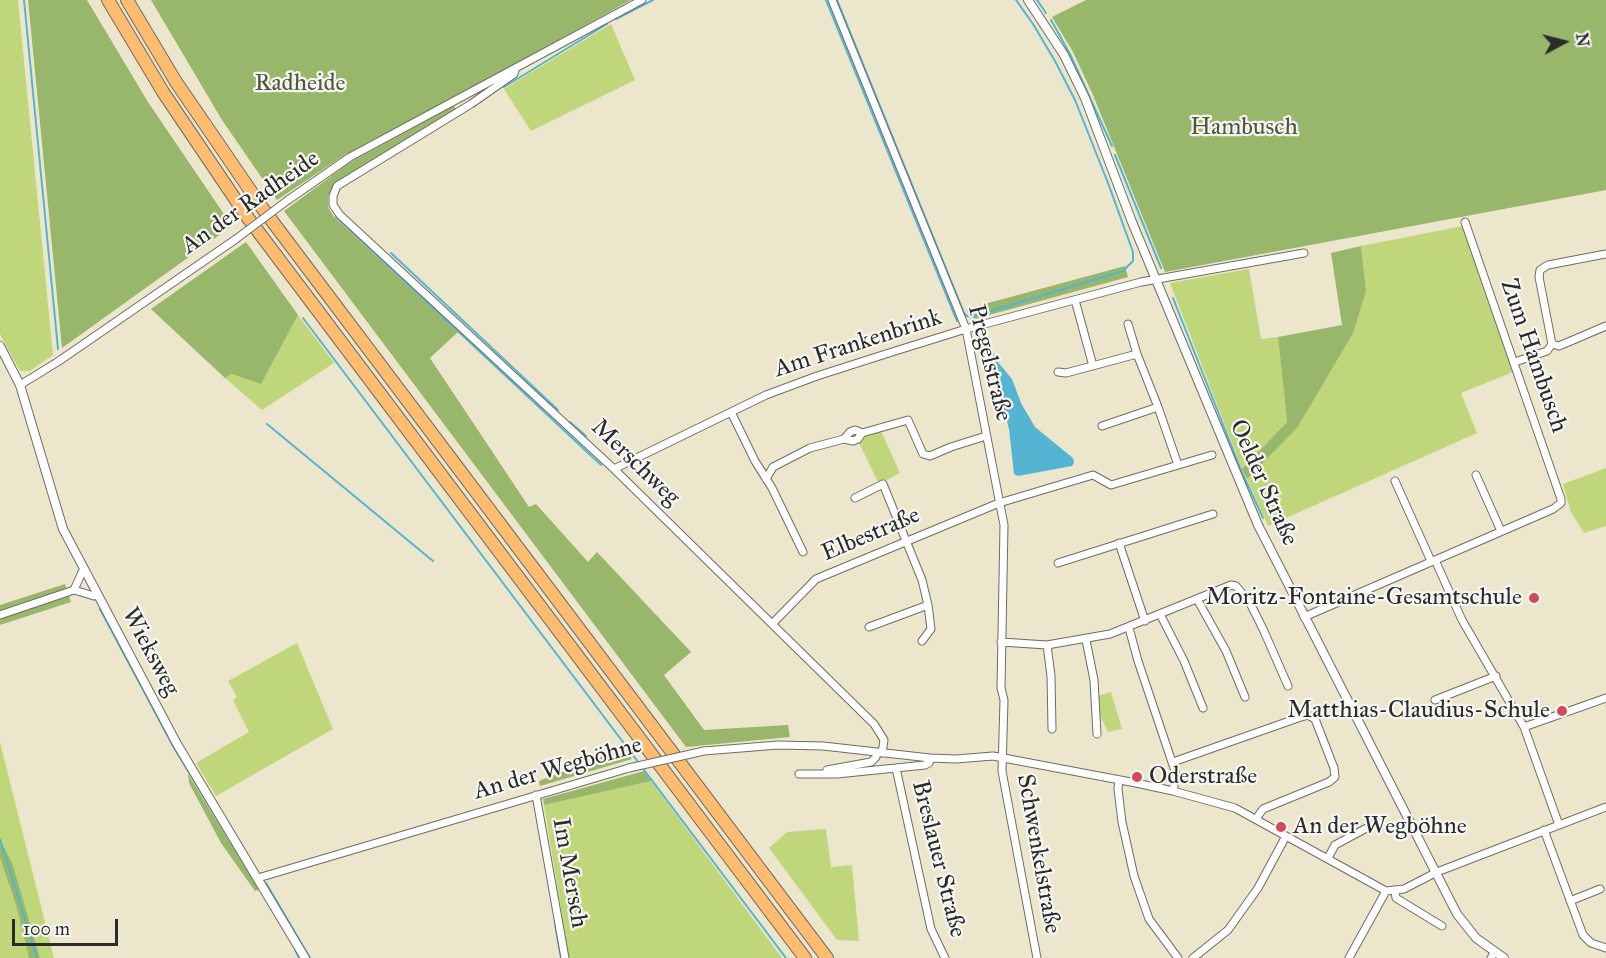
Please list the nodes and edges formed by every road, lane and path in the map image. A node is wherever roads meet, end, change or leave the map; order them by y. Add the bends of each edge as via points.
1 (108, 0) edge
2 (127, 0) edge
3 (642, 0) edge
4 (832, 0) edge
5 (1028, 0) edge
6 (515, 70) junction
7 (340, 215) joint
8 (1466, 222) dead end
9 (1304, 253) dead end
10 (1606, 254) edge
11 (1156, 279) junction
12 (1075, 300) junction
13 (1128, 324) dead end
14 (1606, 326) edge
15 (966, 329) junction
16 (1552, 344) junction
17 (0, 346) edge
18 (1137, 354) junction
19 (1515, 362) junction
20 (1093, 366) junction
21 (1058, 372) dead end
22 (20, 385) junction
23 (1158, 407) junction
24 (731, 412) junction
25 (1102, 426) dead end
26 (986, 436) junction
27 (1212, 455) dead end
28 (755, 462) junction
29 (1178, 465) junction
30 (773, 467) junction
31 (614, 469) junction
32 (1476, 475) dead end
33 (766, 479) junction
34 (1395, 481) dead end
35 (855, 498) dead end
36 (999, 503) junction
37 (1213, 514) dead end
38 (1501, 531) junction
39 (907, 541) junction
40 (1119, 543) junction
41 (804, 552) dead end
42 (1433, 561) junction
43 (1058, 562) dead end
44 (85, 570) junction
45 (74, 590) junction
46 (97, 595) junction
47 (1197, 599) junction
48 (928, 605) junction
49 (1160, 614) junction
50 (0, 615) edge
51 (1304, 616) junction
52 (1145, 621) junction
53 (772, 624) junction
54 (869, 627) dead end
55 (1129, 628) junction
56 (1086, 640) junction
57 (922, 641) dead end
58 (1001, 642) junction
59 (1047, 645) junction
60 (1496, 676) junction
61 (1288, 686) dead end
62 (1245, 697) dead end
63 (1606, 698) edge
64 (1435, 700) dead end
65 (1203, 708) dead end
66 (1524, 727) junction
67 (1052, 729) dead end
68 (1097, 734) dead end
69 (880, 752) junction
70 (1002, 757) junction
71 (930, 758) junction
72 (1173, 762) junction
73 (896, 768) junction
74 (820, 773) junction
75 (799, 774) dead end
76 (1119, 780) junction
77 (1173, 791) junction
78 (536, 795) junction
79 (1606, 807) edge
80 (1256, 819) junction
81 (1374, 824) dead end
82 (1559, 825) junction
83 (1544, 830) junction
84 (1286, 836) junction
85 (1328, 858) junction
86 (1437, 872) junction
87 (258, 878) junction
88 (1600, 889) dead end
89 (1386, 891) junction
90 (1395, 891) junction
91 (1570, 901) junction
92 (1442, 926) dead end
93 (1606, 948) edge
94 (1493, 955) edge
95 (305, 958) edge
96 (565, 958) edge
97 (805, 958) edge
98 (827, 958) edge
99 (945, 958) edge
100 (1038, 958) edge
101 (1178, 958) edge
102 (1193, 958) edge
103 (1349, 958) edge
104 (1504, 958) edge

1 - 97 highway via 163,92 248,218
2 - 98 highway via 176,82 263,209
3 - 6 street, An der Radheide
4 - 15 street, Pregelstraße
5 - 11 street, Oelder Straße via 1085,98
6 - 7 street, An der Radheide via 471,104 338,186 333,205
6 - 22 street, An der Radheide, bridge via 350,157
7 - 31 street, Merschweg
8 - 19 street, Zum Hambusch
9 - 11 street, Am Frankenbrink
10 - 16 street via 1540,270
11 - 12 street, Am Frankenbrink
11 - 51 street, Oelder Straße via 1258,525
12 - 15 street, Am Frankenbrink
12 - 20 street
13 - 18 street
14 - 16 street via 1559,346
15 - 24 street, Am Frankenbrink via 817,376
15 - 26 street, Pregelstraße
16 - 19 street via 1547,351
17 - 22 street, Wieksweg
18 - 20 street
18 - 23 street
19 - 38 street, Zum Hambusch via 1562,499 1553,509
20 - 21 street
22 - 44 street, Wieksweg via 63,529
23 - 25 street
23 - 29 street
24 - 28 street
24 - 31 street, Am Frankenbrink
26 - 30 street via 930,456 923,454 908,420 862,433 853,441 844,439 810,448
26 - 36 street, Pregelstraße
27 - 29 street, Elbestraße
28 - 30 street
28 - 33 street
29 - 36 street, Elbestraße via 1111,485 1093,475
30 - 33 street
31 - 53 street, Merschweg
32 - 38 street
33 - 41 street
34 - 42 street
35 - 39 street via 883,484
36 - 39 street, Elbestraße
36 - 58 street, Pregelstraße via 1004,525
37 - 40 street
38 - 42 street
39 - 48 street
39 - 53 street, Elbestraße via 816,579
40 - 43 street
40 - 52 street
42 - 51 street
42 - 60 street via 1462,621
44 - 45 street
44 - 46 street, Wieksweg
45 - 46 street
45 - 50 street
46 - 87 street, Wieksweg via 177,744
47 - 49 street
47 - 61 street via 1236,585 1250,603
47 - 62 street via 1226,651
48 - 54 street
48 - 57 street via 931,629
49 - 52 street
49 - 65 street
51 - 86 street, Oelder Straße
52 - 55 street
53 - 69 street, Merschweg via 874,724 884,740
55 - 56 street
55 - 72 street
56 - 59 street
56 - 68 street via 1094,680
58 - 59 street
58 - 70 street, Pregelstraße
59 - 67 street
60 - 64 street
60 - 66 street
63 - 66 street
66 - 82 street
69 - 71 street, An der Wegböhne
69 - 74 street, An der Wegböhne via 871,762
69 - 78 street, An der Wegböhne, bridge via 778,745 704,751
70 - 71 street, An der Wegböhne
70 - 76 street, An der Wegböhne
70 - 100 street, Schwenkelstraße
71 - 73 street, An der Wegböhne via 925,765
72 - 77 street
72 - 80 street via 1308,715 1315,719 1335,777 1263,809
73 - 74 street, An der Wegböhne
73 - 99 street, Breslauer Straße via 931,929
74 - 75 street, An der Wegböhne
76 - 77 street, An der Wegböhne
76 - 101 street via 1122,822 1134,876 1149,919
77 - 80 street, An der Wegböhne via 1235,808
78 - 87 street, An der Wegböhne
78 - 96 street, Im Mersch
79 - 82 street, An der Wegböhne
80 - 84 street, An der Wegböhne
81 - 85 street via 1335,845
82 - 83 street, An der Wegböhne
83 - 86 street, An der Wegböhne
83 - 91 street
84 - 85 street, An der Wegböhne
84 - 102 street via 1258,888 1228,930
85 - 89 street, An der Wegböhne
86 - 90 street, An der Wegböhne
86 - 94 street, Oelder Straße via 1457,914
87 - 95 street, Wieksweg
88 - 91 street
89 - 90 street, An der Wegböhne
89 - 103 street
90 - 92 street via 1396,898
91 - 93 street via 1583,935 1591,943
94 - 104 street, Oelder Straße

